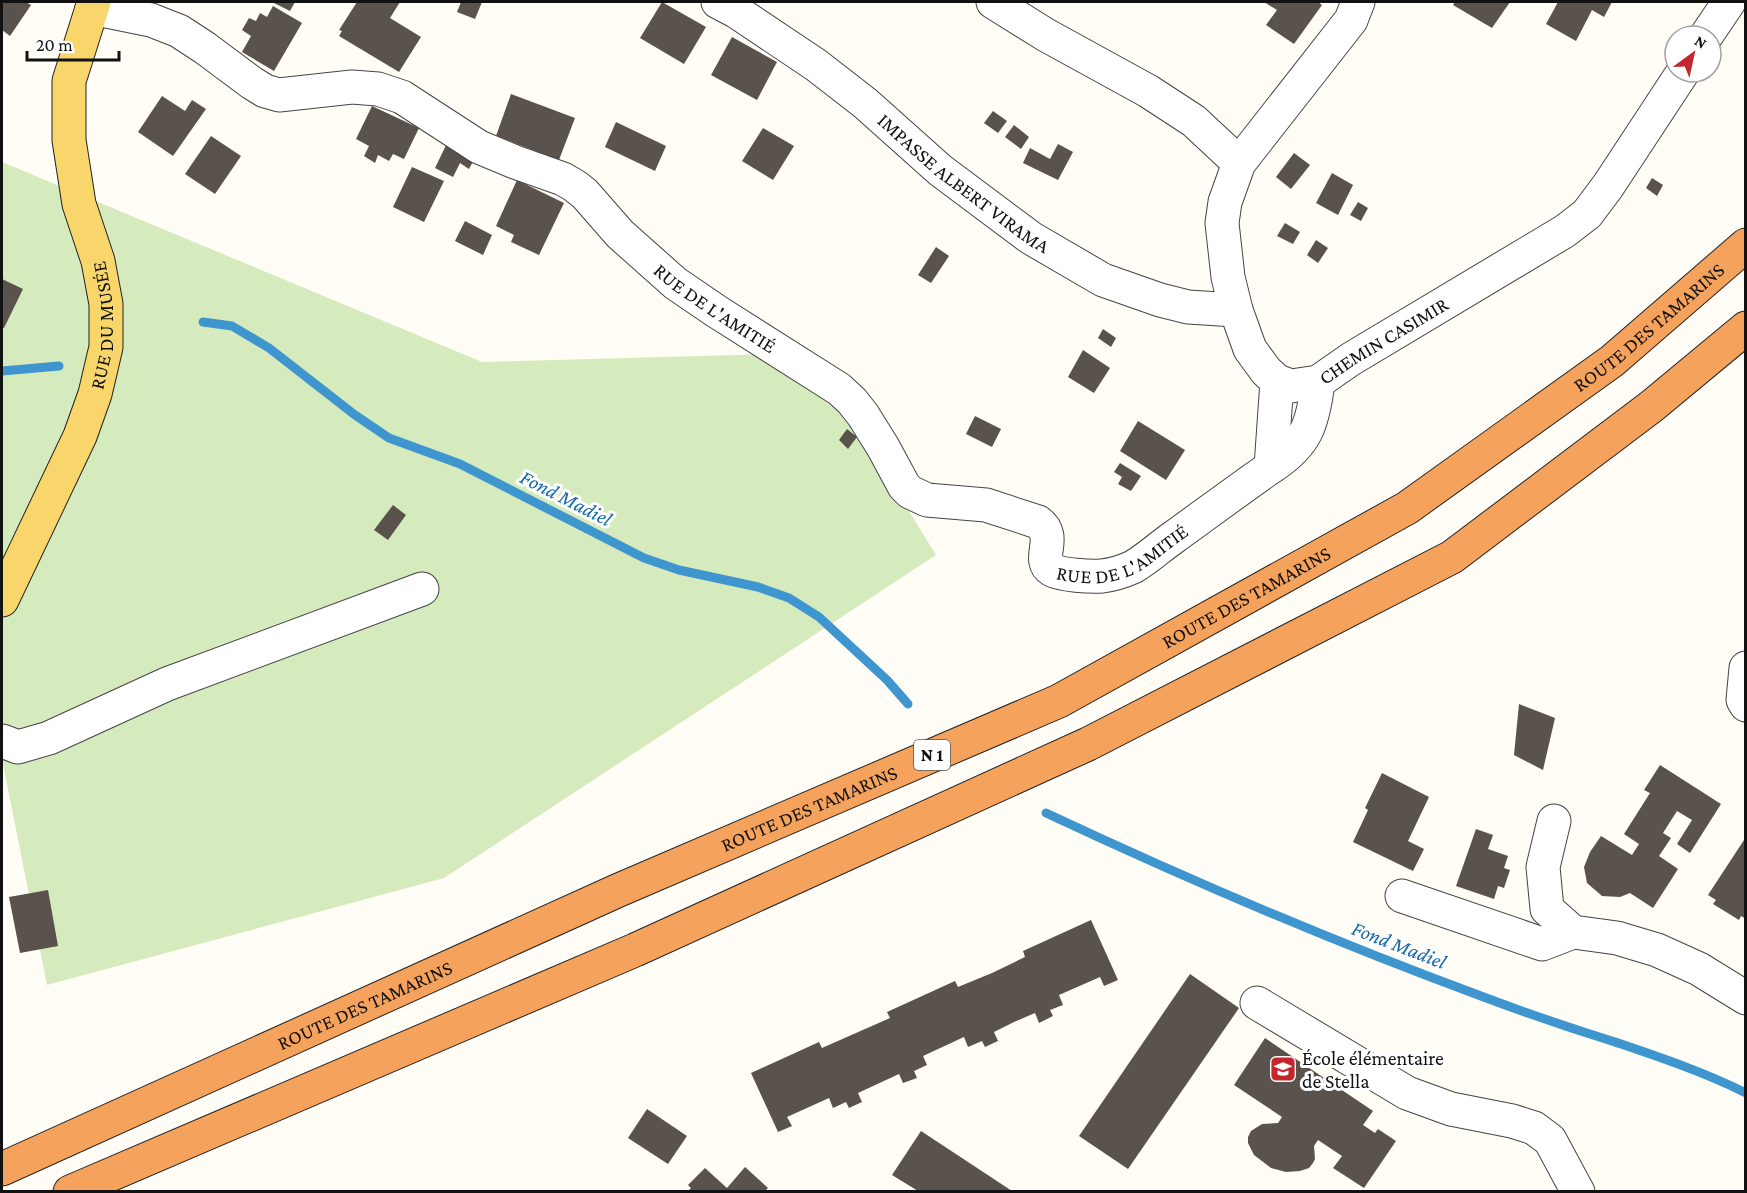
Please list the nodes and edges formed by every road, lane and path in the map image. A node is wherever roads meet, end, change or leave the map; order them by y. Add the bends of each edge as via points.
1 (718, 2) edge
2 (993, 2) edge
3 (1358, 2) edge
4 (1729, 2) edge
5 (93, 5) edge
6 (1714, 24) edge
7 (1675, 84) edge
8 (1239, 163) junction
9 (1746, 245) edge
10 (1236, 310) junction
11 (1746, 328) edge
12 (1277, 381) junction
13 (1318, 382) junction
14 (1271, 467) junction
15 (422, 589) dead end
16 (2, 600) edge
17 (1746, 668) edge
18 (1746, 705) edge
19 (2, 741) edge
20 (1554, 820) dead end
21 (1402, 897) dead end
22 (1573, 932) junction
23 (1746, 998) edge
24 (1257, 1003) dead end
25 (2, 1169) edge
26 (70, 1191) edge
27 (1578, 1191) edge

1 - 10 street, IMPASSE ALBERT VIRAMA via 816,65 940,170 1031,238 1103,280 1188,308
2 - 8 street via 1194,121
3 - 8 street via 1351,21
4 - 6 street
5 - 14 street, RUE DE L'AMITIÉ via 179,31 265,91 279,95 352,87 378,89 402,97 479,147 575,186 620,234 675,283 839,389 852,401 910,492 927,500 986,505 1044,526 1048,534 1046,563 1054,571 1101,576 1133,567
5 - 16 main road, RUE DU MUSÉE via 69,81 69,140 79,204 98,261 106,304 106,347 80,436
7 - 13 street, CHEMIN CASIMIR via 1587,214
8 - 10 street via 1222,223
9 - 25 highway, ROUTE DES TAMARINS / N 1 via 1612,361 1407,508 1059,700 619,890
10 - 12 street via 1250,349
11 - 26 highway via 1652,406 1452,557 1390,589 1088,744 635,950
12 - 13 street, CHEMIN CASIMIR via 1291,386
12 - 14 street
13 - 14 street, RUE DE L'AMITIÉ via 1307,430 1294,451
15 - 19 street via 167,684 49,738 18,747
17 - 18 street
20 - 22 street via 1544,867 1547,909
21 - 22 street via 1542,944
22 - 23 street via 1617,938 1657,950 1699,969
24 - 27 street via 1407,1093 1451,1109 1534,1128 1550,1140

